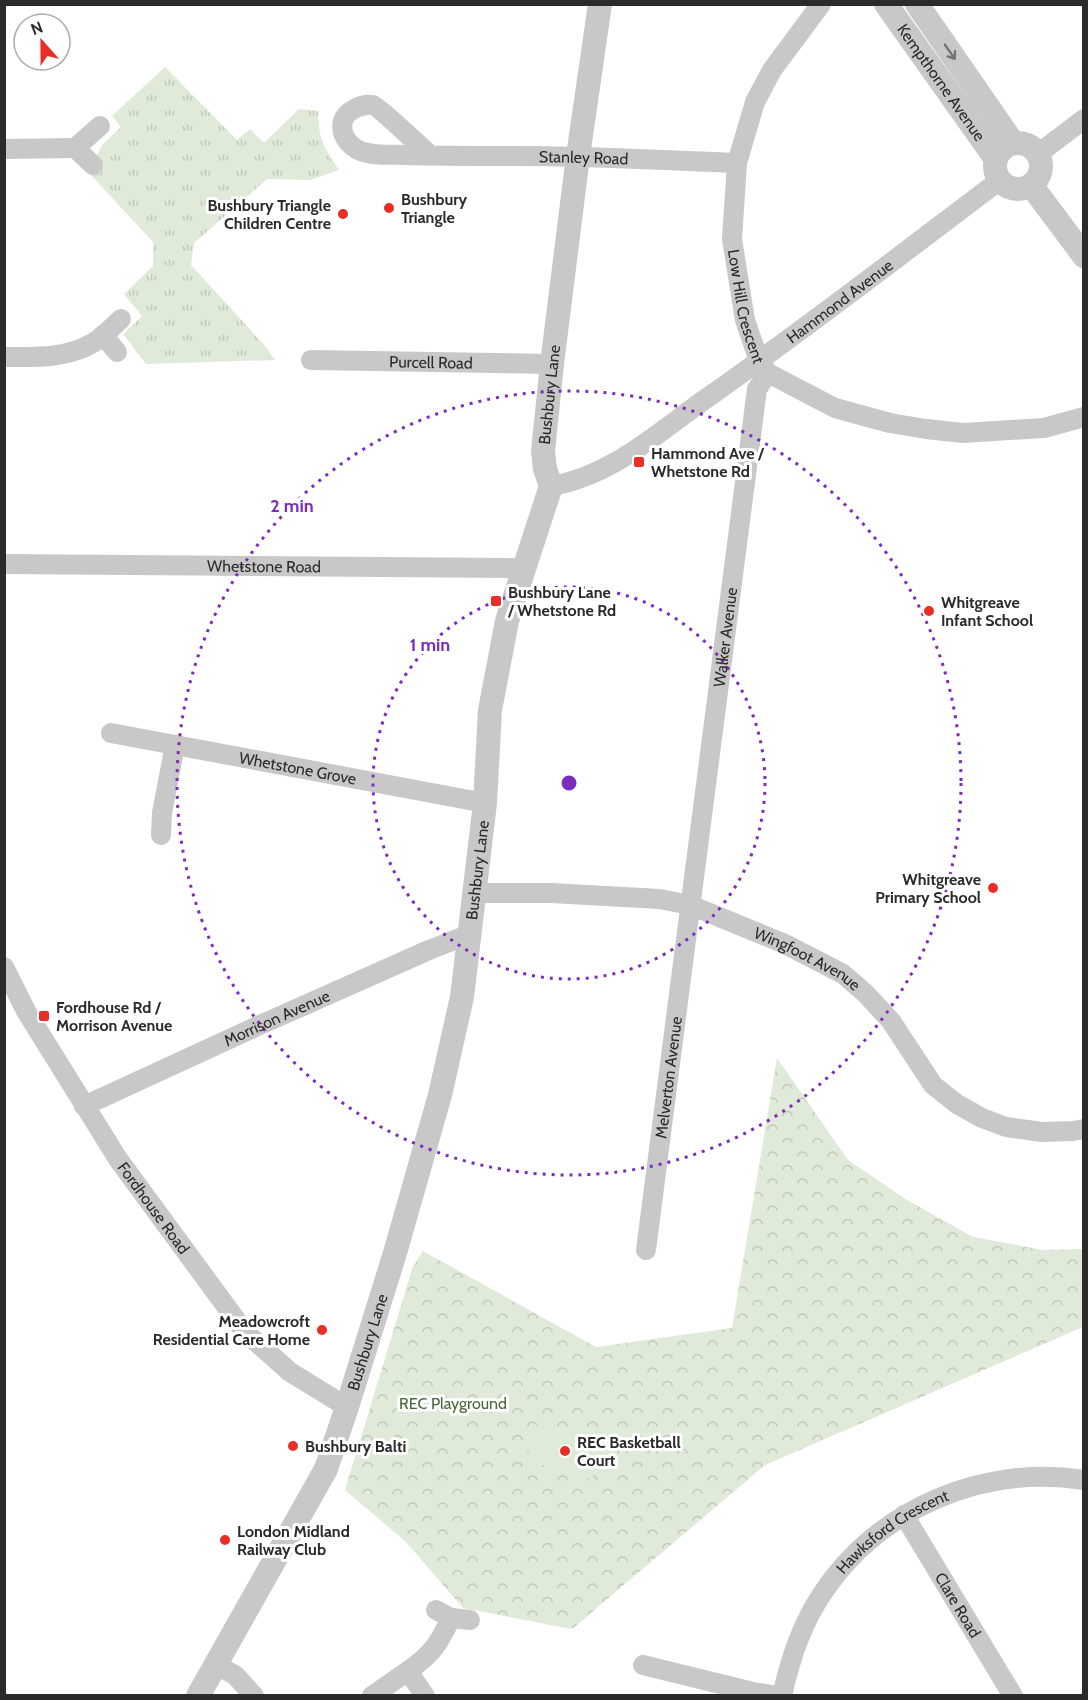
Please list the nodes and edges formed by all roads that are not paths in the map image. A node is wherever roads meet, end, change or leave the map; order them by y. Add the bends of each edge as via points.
1 (600, 4) edge
2 (821, 4) edge
3 (886, 4) edge
4 (917, 4) edge
5 (1083, 119) edge
6 (100, 126) dead end
7 (75, 148) junction
8 (4, 149) edge
9 (1038, 153) junction
10 (431, 156) dead end
11 (578, 156) junction
12 (1003, 161) junction
13 (737, 163) junction
14 (93, 165) dead end
15 (1031, 185) junction
16 (1083, 256) edge
17 (121, 319) dead end
18 (103, 335) junction
19 (117, 352) dead end
20 (4, 357) edge
21 (311, 360) dead end
22 (552, 364) junction
23 (764, 367) junction
24 (1083, 417) edge
25 (551, 486) junction
26 (4, 564) edge
27 (524, 568) junction
28 (111, 733) dead end
29 (175, 745) junction
30 (485, 803) junction
31 (161, 835) dead end
32 (475, 893) junction
33 (690, 905) junction
34 (470, 934) junction
35 (4, 967) edge
36 (84, 1106) junction
37 (1083, 1129) edge
38 (646, 1250) dead end
39 (347, 1407) junction
40 (1083, 1480) edge
41 (904, 1515) junction
42 (452, 1616) dead end
43 (216, 1665) junction
44 (643, 1665) dead end
45 (408, 1671) junction
46 (198, 1695) edge
47 (254, 1695) edge
48 (372, 1695) edge
49 (425, 1695) edge
50 (780, 1695) edge
51 (1013, 1695) edge

1 - 11 street, Bushbury Lane
2 - 13 street, Low Hill Crescent via 772,70 755,102
3 - 12 street, Kempthorne Avenue
4 -> 12 street, Kempthorne Avenue
5 - 9 street
6 - 7 street
7 - 8 street
7 - 14 street
9 - 12 street via 1026,144
9 - 15 street via 1040,173
10 - 11 street, Stanley Road
11 - 13 street, Stanley Road
11 - 22 street, Bushbury Lane
12 - 15 street via 1009,187
12 - 23 street, Hammond Avenue
13 - 23 street, Low Hill Crescent via 732,239 745,320
15 - 16 street
17 - 18 street
18 - 19 street
18 - 20 street via 93,344 53,357
21 - 22 street, Purcell Road
22 - 25 street, Bushbury Lane via 543,451
23 - 24 street, Low Hill Crescent via 835,408 926,429 963,433 1044,428
23 - 25 street, Hammond Avenue via 597,473 573,483
23 - 33 street, Walker Avenue via 757,389
25 - 27 street, Bushbury Lane
26 - 27 street, Whetstone Road
27 - 30 street, Bushbury Lane via 507,621 489,710
28 - 29 street, Whetstone Grove
29 - 30 street, Whetstone Grove
29 - 31 street
30 - 32 street, Bushbury Lane
32 - 33 street, Wingfoot Avenue via 660,899
32 - 34 street, Bushbury Lane
33 - 37 street, Wingfoot Avenue via 785,944 843,974 891,1021 933,1084 957,1104 1006,1127 1042,1132
33 - 38 street, Melverton Avenue
34 - 36 street, Morrison Avenue
34 - 39 street, Bushbury Lane via 462,998 440,1095
35 - 36 street, Fordhouse Road
36 - 39 street, Fordhouse Road via 244,1332 290,1372
39 - 43 street, Bushbury Lane via 326,1469
40 - 41 street, Hawksford Crescent via 1039,1476 981,1483
41 - 50 street, Hawksford Crescent via 850,1559 822,1594 802,1628
41 - 51 street, Clare Road
42 - 45 street via 437,1647
43 - 46 street, Bushbury Lane
43 - 47 street via 235,1676
44 - 50 street, Hawksford Crescent
45 - 48 street
45 - 49 street

